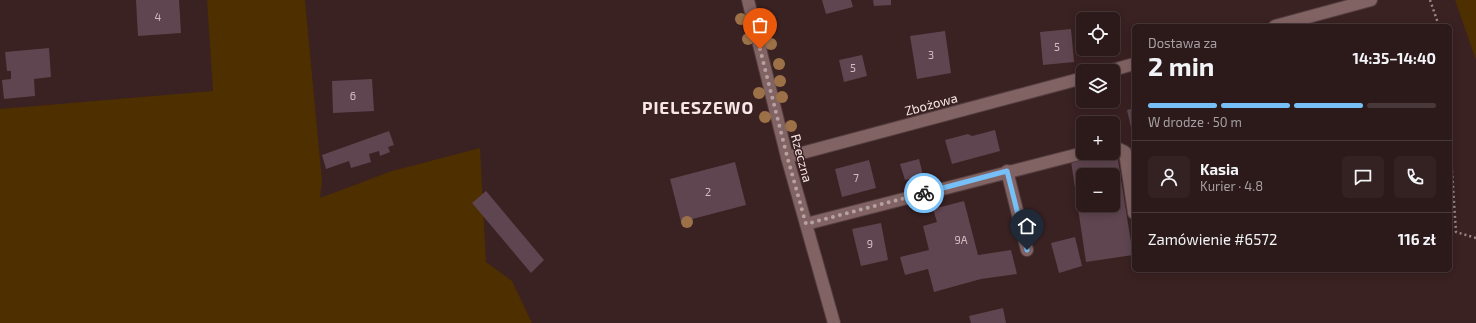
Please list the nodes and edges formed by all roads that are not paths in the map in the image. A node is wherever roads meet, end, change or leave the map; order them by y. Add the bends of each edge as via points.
1 (748, 0) edge
2 (1371, 0) edge
3 (1282, 24) edge
4 (1132, 65) edge
5 (1120, 68) edge
6 (1076, 80) edge
7 (1120, 150) edge
8 (1076, 155) edge
9 (787, 156) junction
10 (1007, 171) junction
11 (1132, 199) edge
12 (806, 224) junction
13 (1027, 250) dead end
14 (834, 323) edge

1 - 9 street, Rzeczna
2 - 3 street
4 - 5 street
6 - 9 street, Zbożowa
7 - 11 street via 1125,152
8 - 10 street
9 - 12 street, Rzeczna
10 - 12 street
10 - 13 street
12 - 14 street, Rzeczna

